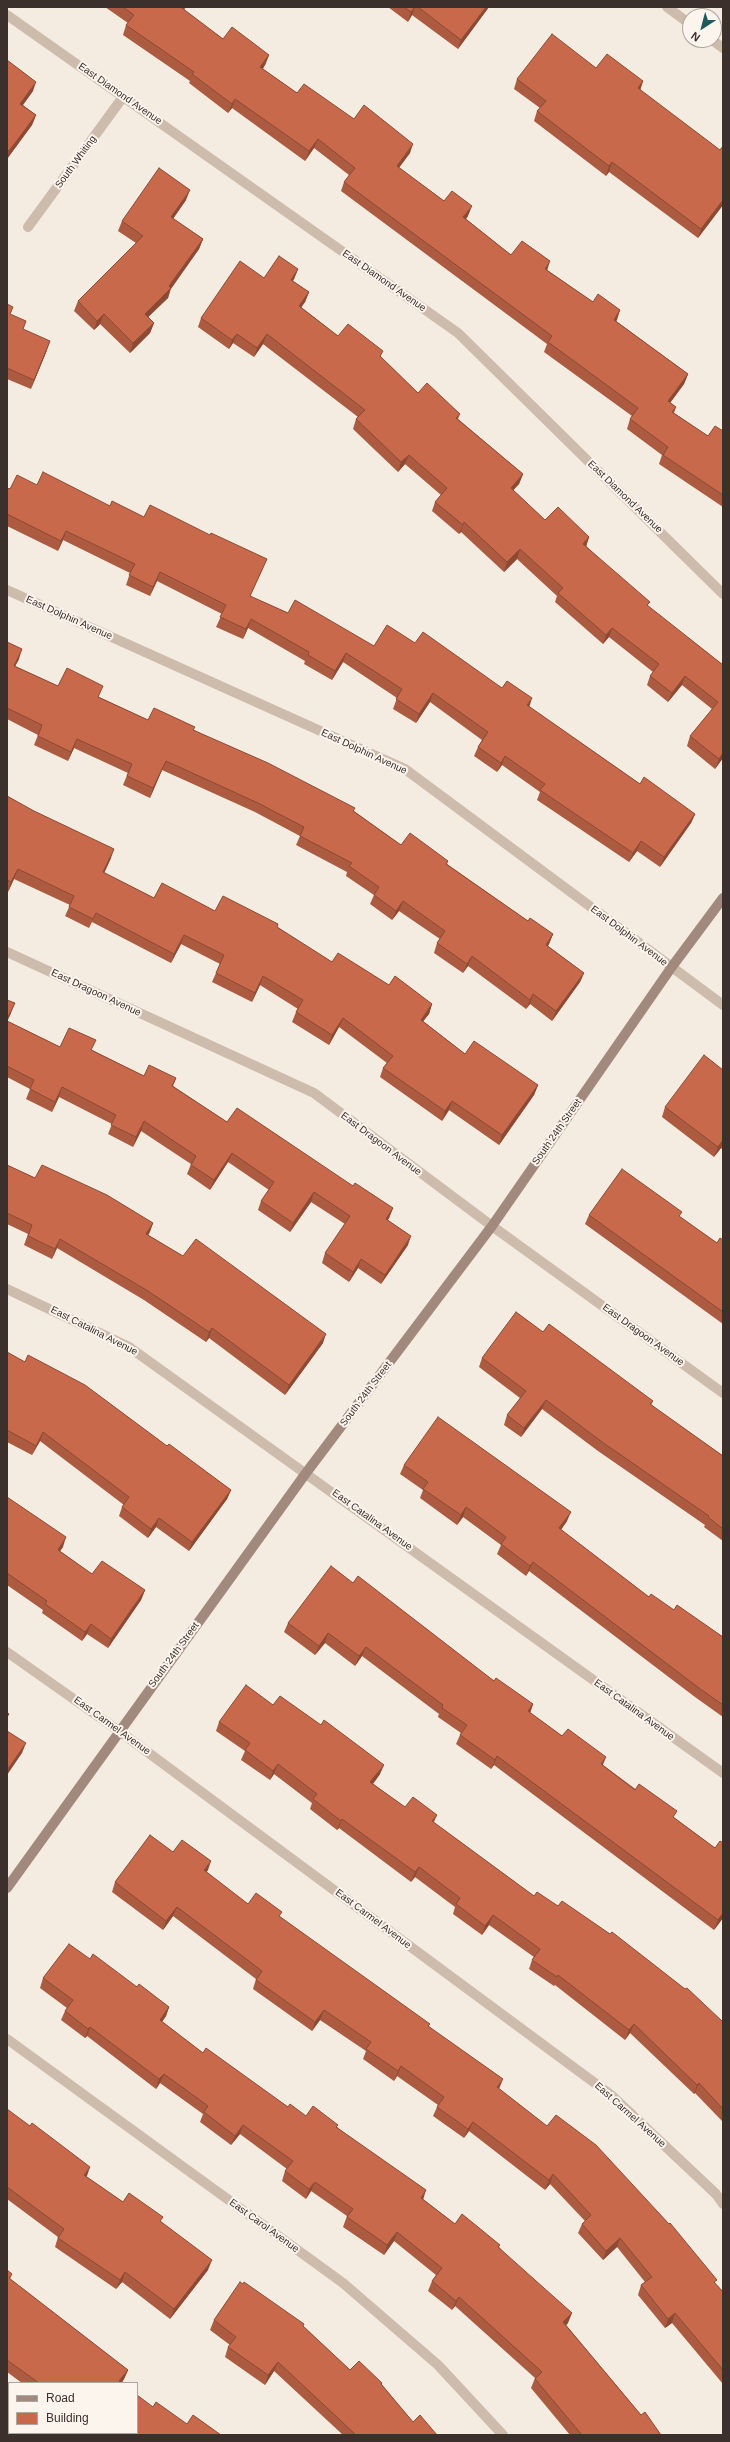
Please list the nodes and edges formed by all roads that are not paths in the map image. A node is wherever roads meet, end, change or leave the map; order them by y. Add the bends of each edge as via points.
1 (667, 7) edge
2 (7, 15) edge
3 (682, 18) edge
4 (123, 97) junction
5 (28, 228) dead end
6 (7, 590) edge
7 (723, 594) edge
8 (723, 898) edge
9 (7, 952) edge
10 (671, 968) junction
11 (723, 1005) edge
12 (492, 1226) junction
13 (7, 1289) edge
14 (723, 1393) edge
15 (306, 1473) junction
16 (7, 1652) edge
17 (119, 1731) junction
18 (723, 1773) edge
19 (7, 1888) edge
20 (7, 2039) edge
21 (723, 2204) edge
22 (502, 2435) edge

1 - 3 street
2 - 4 street, East Diamond Avenue
4 - 5 street, South Whiting
4 - 7 street, East Diamond Avenue via 458,333
6 - 10 street, East Dolphin Avenue via 405,769
8 - 10 street, South 24th Street
9 - 12 street, East Dragoon Avenue via 314,1094
10 - 11 street, East Dolphin Avenue
10 - 12 street, South 24th Street
12 - 14 street, East Dragoon Avenue
12 - 15 street, South 24th Street
13 - 15 street, East Catalina Avenue via 129,1347
15 - 17 street, South 24th Street
15 - 18 street, East Catalina Avenue
16 - 17 street, East Carmel Avenue
17 - 19 street, South 24th Street
17 - 21 street, East Carmel Avenue via 611,2095 716,2194
20 - 22 street, East Carol Avenue via 343,2283 438,2365

